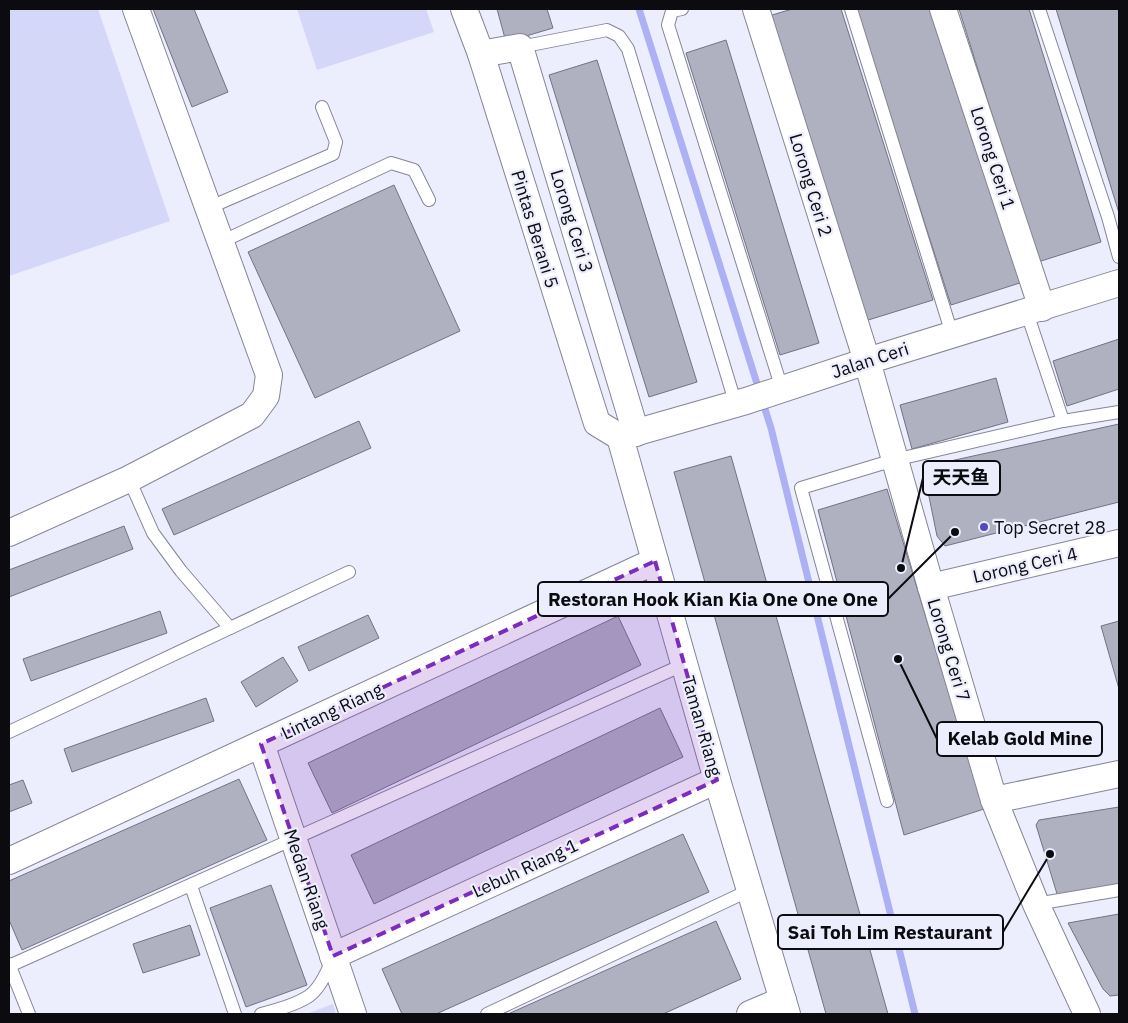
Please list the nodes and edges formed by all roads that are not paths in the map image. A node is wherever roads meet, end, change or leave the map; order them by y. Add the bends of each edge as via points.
1 (136, 9) edge
2 (464, 9) edge
3 (682, 9) edge
4 (756, 9) edge
5 (851, 9) edge
6 (943, 9) edge
7 (1039, 9) edge
8 (520, 47) junction
9 (481, 54) junction
10 (322, 107) dead end
11 (429, 200) dead end
12 (208, 208) junction
13 (221, 242) junction
14 (1119, 257) edge
15 (1119, 283) edge
16 (1034, 310) junction
17 (952, 334) junction
18 (867, 361) junction
19 (777, 390) junction
20 (741, 403) junction
21 (1119, 412) edge
22 (1063, 421) junction
23 (628, 435) junction
24 (894, 460) junction
25 (129, 479) junction
26 (9, 533) edge
27 (1119, 543) edge
28 (655, 561) junction
29 (349, 572) dead end
30 (931, 587) junction
31 (230, 628) junction
32 (685, 664) junction
33 (9, 732) edge
34 (261, 744) junction
35 (1119, 774) edge
36 (718, 780) junction
37 (994, 800) junction
38 (886, 801) dead end
39 (293, 840) junction
40 (9, 861) edge
41 (191, 886) junction
42 (750, 890) junction
43 (1119, 890) edge
44 (1036, 904) junction
45 (334, 956) junction
46 (9, 965) edge
47 (785, 1007) edge
48 (29, 1014) edge
49 (235, 1014) edge
50 (261, 1014) edge
51 (353, 1014) edge
52 (487, 1014) edge
53 (750, 1014) edge
54 (1087, 1014) edge

1 - 12 street
2 - 9 street, Pintas Berani 5
3 - 19 lane via 672,11 668,26
4 - 18 street, Lorong Ceri 2
5 - 17 lane
6 - 16 street, Lorong Ceri 1
7 - 14 lane
8 - 9 street
8 - 20 lane via 607,30 619,36 628,49
8 - 23 street, Lorong Ceri 3
9 - 23 street, Pintas Berani 5 via 597,423
10 - 12 lane via 336,142 333,154
11 - 13 lane via 414,170 391,163
12 - 13 street
13 - 25 street via 269,375 266,396 252,415
15 - 16 street, Jalan Ceri
16 - 17 street, Jalan Ceri
16 - 22 lane
17 - 18 street, Jalan Ceri
18 - 19 street, Jalan Ceri
18 - 24 street, Lorong Ceri 7
19 - 20 street, Jalan Ceri
20 - 23 street, Jalan Ceri
21 - 22 lane
22 - 24 lane
23 - 28 street, Taman Riang
24 - 30 street, Lorong Ceri 7
24 - 38 lane via 801,488
25 - 26 street
25 - 31 lane via 153,533
27 - 30 street, Lorong Ceri 4
28 - 32 street, Taman Riang
28 - 34 street, Lintang Riang
29 - 31 lane
30 - 37 street, Lorong Ceri 7
31 - 33 lane
32 - 36 street, Taman Riang
32 - 39 lane
34 - 39 street, Medan Riang
34 - 40 street, Lintang Riang
35 - 37 street
36 - 42 street, Taman Riang
36 - 45 street, Lebuh Riang 1
37 - 44 street, Lorong Ceri 7
39 - 41 lane
39 - 45 street, Medan Riang
41 - 46 lane
41 - 49 lane
42 - 47 street, Taman Riang
42 - 52 lane
43 - 44 lane
44 - 54 street, Lorong Ceri 7
45 - 50 lane via 328,972 311,995
45 - 51 street, Medan Riang
46 - 48 lane
47 - 53 street

